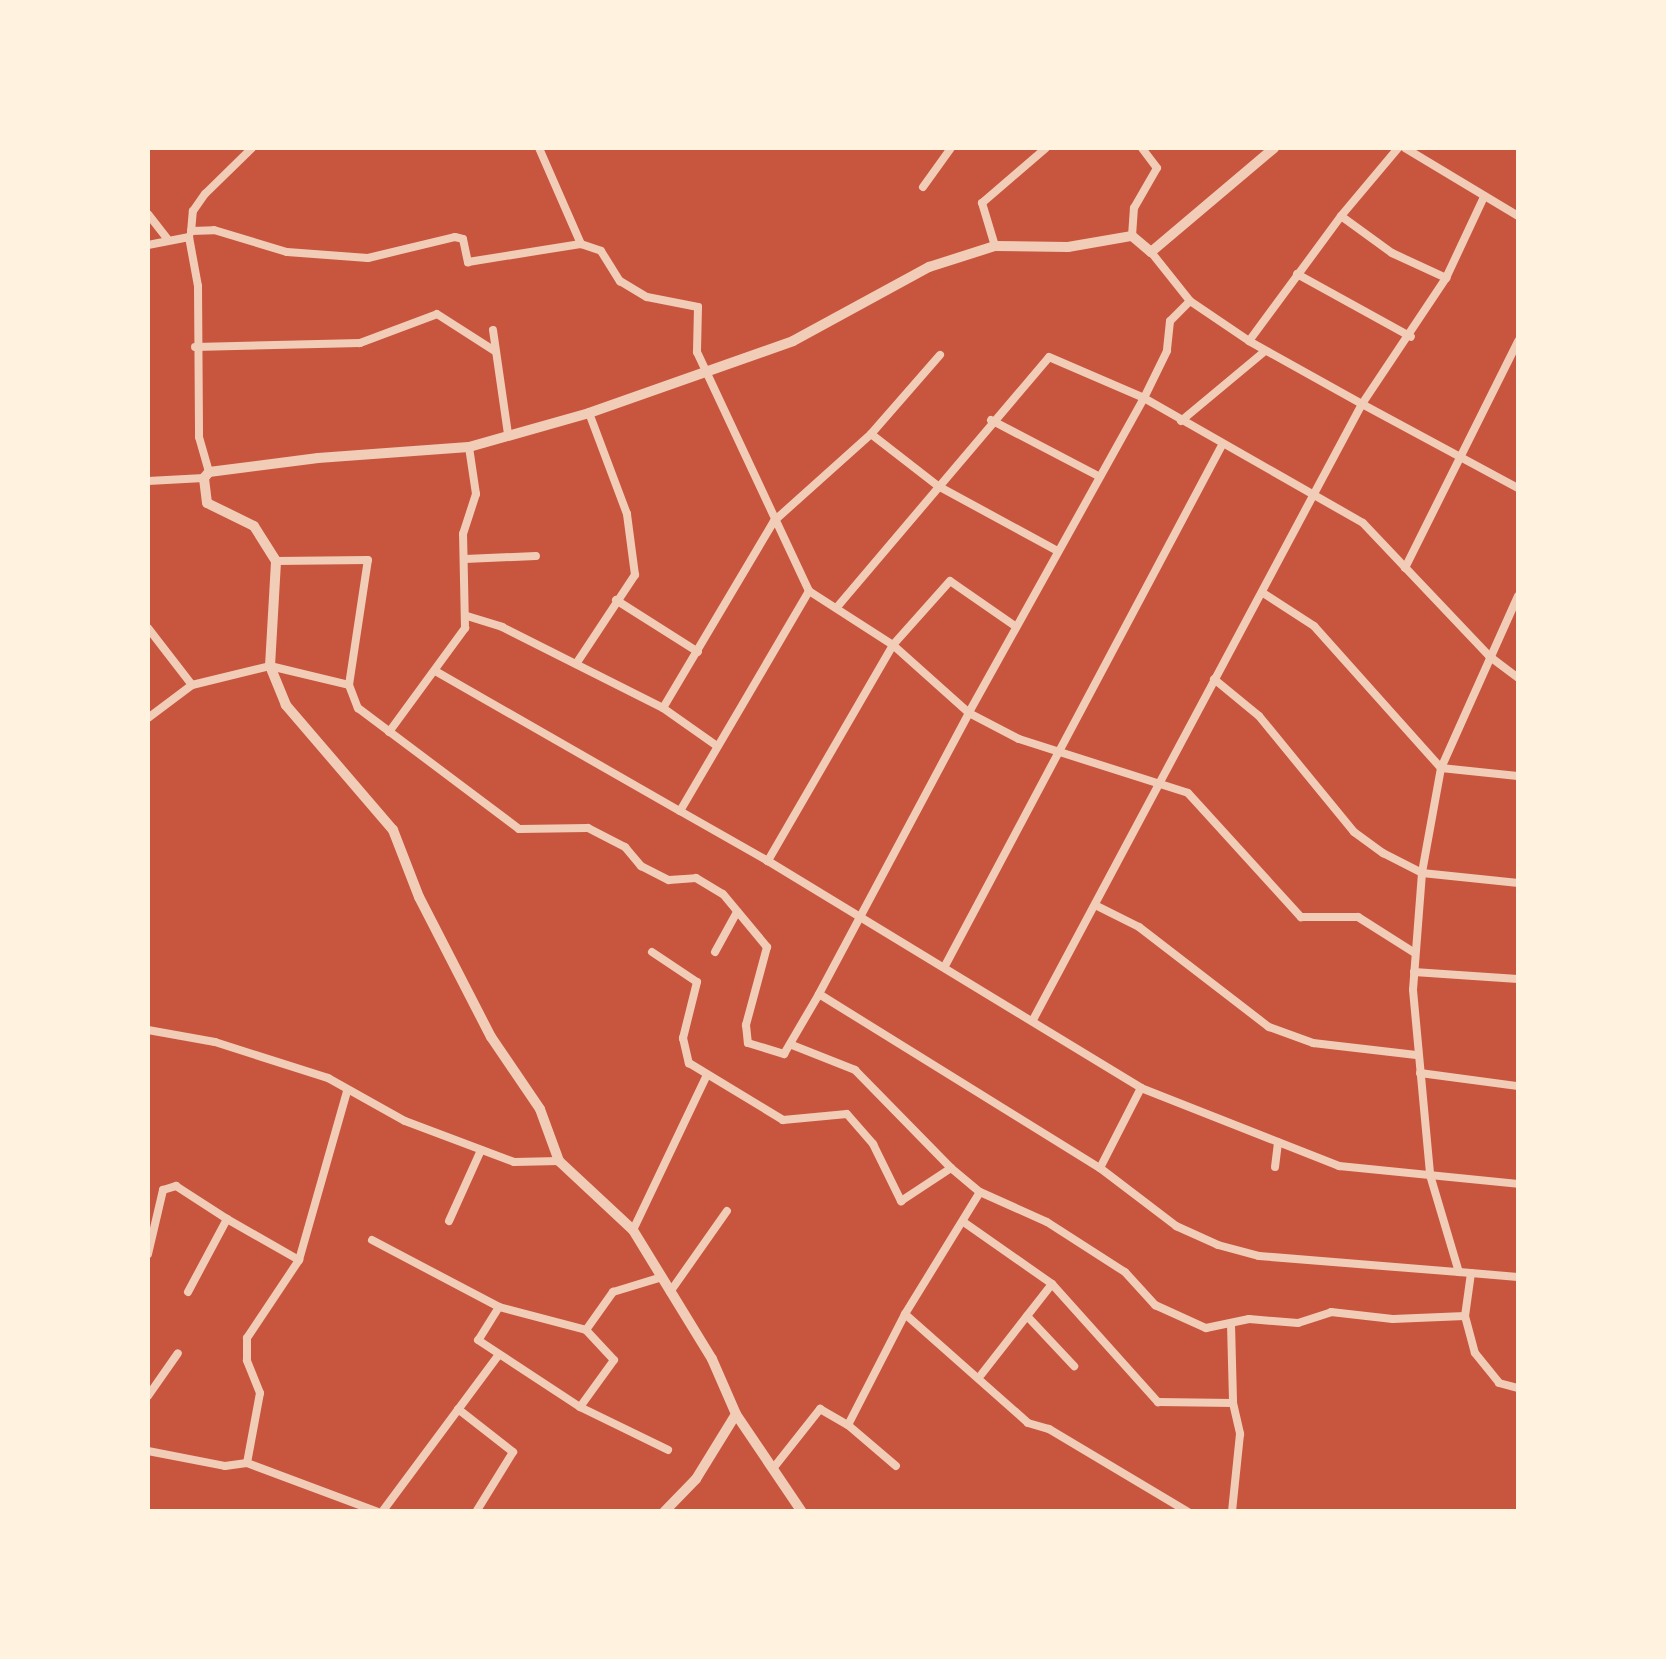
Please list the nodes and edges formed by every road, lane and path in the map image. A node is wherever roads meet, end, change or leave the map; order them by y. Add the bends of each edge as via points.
1 (252, 148) edge
2 (539, 148) edge
3 (951, 148) edge
4 (1046, 148) edge
5 (1145, 148) edge
6 (1274, 148) edge
7 (1401, 148) edge
8 (923, 186) dead end
9 (1484, 198) junction
10 (148, 214) edge
11 (1341, 216) junction
12 (1518, 216) edge
13 (190, 234) junction
14 (1132, 236) junction
15 (168, 238) junction
16 (581, 244) junction
17 (148, 245) edge
18 (995, 246) junction
19 (1151, 252) junction
20 (1296, 274) junction
21 (1446, 278) junction
22 (1190, 301) junction
23 (493, 330) dead end
24 (1411, 337) junction
25 (1249, 341) junction
26 (1518, 341) edge
27 (195, 347) junction
28 (494, 350) junction
29 (1265, 351) junction
30 (940, 356) dead end
31 (710, 372) junction
32 (1144, 398) junction
33 (1362, 404) junction
34 (590, 414) junction
35 (991, 420) junction
36 (1181, 421) junction
37 (508, 434) junction
38 (871, 434) junction
39 (470, 447) junction
40 (1221, 447) junction
41 (1461, 456) junction
42 (206, 475) junction
43 (1098, 476) junction
44 (148, 482) edge
45 (938, 486) junction
46 (1518, 488) edge
47 (1312, 494) junction
48 (774, 520) junction
49 (1056, 550) junction
50 (536, 556) dead end
51 (465, 559) junction
52 (276, 561) junction
53 (1405, 568) junction
54 (809, 591) junction
55 (1262, 593) junction
56 (1518, 596) edge
57 (616, 600) junction
58 (838, 606) junction
59 (466, 616) junction
60 (1015, 626) junction
61 (148, 628) edge
62 (893, 644) junction
63 (698, 652) junction
64 (1489, 656) junction
65 (576, 664) junction
66 (270, 666) junction
67 (437, 672) junction
68 (1518, 678) edge
69 (1214, 680) junction
70 (192, 684) junction
71 (349, 686) junction
72 (663, 708) junction
73 (969, 714) junction
74 (148, 718) edge
75 (389, 732) junction
76 (717, 746) junction
77 (1063, 753) junction
78 (1442, 768) junction
79 (1518, 776) edge
80 (1156, 782) junction
81 (680, 811) junction
82 (768, 860) junction
83 (1422, 873) junction
84 (1518, 882) edge
85 (1097, 906) junction
86 (737, 912) junction
87 (860, 916) junction
88 (652, 952) dead end
89 (715, 952) dead end
90 (1415, 953) junction
91 (946, 964) junction
92 (1414, 972) junction
93 (1518, 979) edge
94 (819, 994) junction
95 (1034, 1018) junction
96 (148, 1030) edge
97 (792, 1046) junction
98 (1416, 1055) junction
99 (1420, 1073) junction
100 (706, 1077) junction
101 (1518, 1086) edge
102 (1141, 1088) junction
103 (347, 1092) junction
104 (1278, 1142) junction
105 (481, 1150) junction
106 (560, 1161) junction
107 (951, 1168) junction
108 (1100, 1168) junction
109 (1276, 1168) dead end
110 (1430, 1175) junction
111 (1518, 1184) edge
112 (980, 1192) junction
113 (727, 1211) dead end
114 (227, 1219) junction
115 (448, 1221) dead end
116 (965, 1223) junction
117 (633, 1230) junction
118 (372, 1240) dead end
119 (148, 1254) edge
120 (299, 1260) junction
121 (1459, 1272) junction
122 (1471, 1273) junction
123 (1518, 1277) edge
124 (662, 1278) junction
125 (1052, 1284) junction
126 (188, 1292) dead end
127 (670, 1292) junction
128 (499, 1307) junction
129 (905, 1314) junction
130 (1027, 1316) junction
131 (1466, 1316) junction
132 (1231, 1324) junction
133 (586, 1330) junction
134 (178, 1353) dead end
135 (498, 1356) junction
136 (1074, 1366) dead end
137 (981, 1375) junction
138 (1518, 1388) edge
139 (148, 1396) edge
140 (1233, 1402) junction
141 (580, 1406) junction
142 (458, 1409) junction
143 (736, 1414) junction
144 (848, 1425) junction
145 (668, 1450) dead end
146 (148, 1451) edge
147 (247, 1463) junction
148 (775, 1466) junction
149 (896, 1466) dead end
150 (380, 1512) edge
151 (476, 1512) edge
152 (664, 1512) edge
153 (802, 1512) edge
154 (1188, 1512) edge
155 (1232, 1512) edge

1 - 13 street via 199,202
2 - 16 street
3 - 8 street
4 - 18 street via 982,203
5 - 14 street via 1157,168 1134,208
6 - 19 street
7 - 9 street
7 - 11 street
9 - 12 street
9 - 21 street
10 - 15 street
11 - 20 street
11 - 21 street via 1392,253
13 - 15 street
13 - 16 street via 214,230 287,252 368,258 455,237 463,239 468,262
13 - 27 street via 198,286
14 - 18 street via 1068,246
14 - 19 street
15 - 17 street
16 - 31 street via 601,251 620,281 647,297 698,306 696,352
18 - 31 street via 929,267 842,318
19 - 22 street
20 - 24 street
20 - 25 street
21 - 24 street
22 - 25 street
22 - 32 street via 1170,320 1167,351
23 - 28 street
24 - 33 street
25 - 29 street
26 - 41 street
27 - 28 street via 360,343 437,314
27 - 42 street
28 - 37 street
29 - 33 street
29 - 36 street
30 - 38 street
31 - 34 street
31 - 48 street
32 - 35 street via 1049,357
32 - 36 street
32 - 43 street
33 - 41 street
33 - 47 street
34 - 37 street
34 - 57 street via 627,514 634,556 636,575
35 - 43 street
35 - 45 street
36 - 40 street
37 - 39 street
38 - 45 street
38 - 48 street
39 - 42 street
39 - 51 street via 476,494 464,527
40 - 47 street
40 - 77 street
41 - 46 street
41 - 53 street
42 - 44 street
42 - 52 street via 208,503 254,526
43 - 49 street
45 - 49 street
45 - 58 street
47 - 53 street via 1363,523
47 - 55 street
48 - 54 street
48 - 63 street
49 - 60 street
50 - 51 street
51 - 59 street
52 - 66 street
52 - 71 street via 368,560
53 - 64 street
54 - 58 street
54 - 76 street
55 - 69 street
55 - 78 street via 1314,626
56 - 64 street
57 - 63 street
57 - 65 street
58 - 62 street
59 - 65 street
59 - 67 street via 461,639
60 - 62 street via 950,580
60 - 73 street
61 - 70 street
62 - 73 street
62 - 82 street
63 - 72 street
64 - 68 street
64 - 78 street
65 - 72 street
66 - 70 street
66 - 71 street
66 - 106 street via 286,705 393,830 419,898 491,1038 540,1110
67 - 75 street
67 - 81 street
69 - 80 street
69 - 83 street via 1259,716 1354,832
70 - 74 street
71 - 75 street via 358,708
72 - 76 street
73 - 77 street
73 - 87 street
75 - 86 street via 519,829 588,828 669,880 696,878
76 - 81 street
77 - 80 street
77 - 91 street
78 - 79 street
78 - 83 street
80 - 85 street
80 - 90 street via 1194,798 1301,918 1358,917
81 - 82 street
82 - 87 street
83 - 84 street
83 - 90 street
85 - 95 street
85 - 98 street via 1139,928 1268,1028 1312,1043
86 - 89 street
86 - 97 street via 768,947 746,1025 748,1043 766,1054 784,1054
87 - 91 street
87 - 94 street
88 - 100 street via 696,982 683,1048
90 - 92 street
91 - 95 street
92 - 93 street
92 - 98 street
94 - 97 street
94 - 108 street
95 - 102 street
96 - 103 street via 282,1062
97 - 107 street via 855,1070 932,1141
98 - 99 street
99 - 101 street
99 - 110 street
100 - 107 street via 783,1120 847,1114 873,1144 901,1201
100 - 117 street
102 - 104 street
102 - 108 street
103 - 105 street
103 - 120 street
104 - 109 street
104 - 110 street via 1339,1166
105 - 106 street via 514,1162
105 - 115 street
106 - 117 street
107 - 112 street
108 - 121 street via 1176,1226 1218,1245 1259,1256
110 - 111 street
110 - 121 street
112 - 116 street
112 - 132 street via 1047,1222 1124,1272 1155,1305 1184,1322
113 - 127 street
114 - 119 street via 176,1186 163,1190
114 - 120 street
114 - 126 street
116 - 125 street
116 - 129 street
117 - 124 street
118 - 128 street
120 - 147 street via 247,1338 247,1360 260,1393
121 - 122 street
122 - 123 street
122 - 131 street
124 - 127 street
124 - 133 street via 612,1292
125 - 130 street
125 - 140 street via 1158,1402
127 - 143 street
128 - 133 street
128 - 135 street via 478,1337
129 - 137 street
129 - 144 street
130 - 136 street
130 - 137 street
131 - 132 street via 1394,1319 1344,1312 1313,1314 1298,1323
131 - 138 street via 1475,1352 1498,1382
132 - 140 street
133 - 141 street via 614,1360
134 - 139 street
135 - 141 street
135 - 142 street
137 - 154 street via 1028,1423 1050,1429
140 - 155 street via 1240,1434
141 - 145 street
142 - 150 street
142 - 151 street via 513,1452
143 - 148 street
143 - 152 street via 696,1478
144 - 148 street via 820,1409
144 - 149 street
146 - 147 street via 225,1466
147 - 150 street
148 - 153 street

